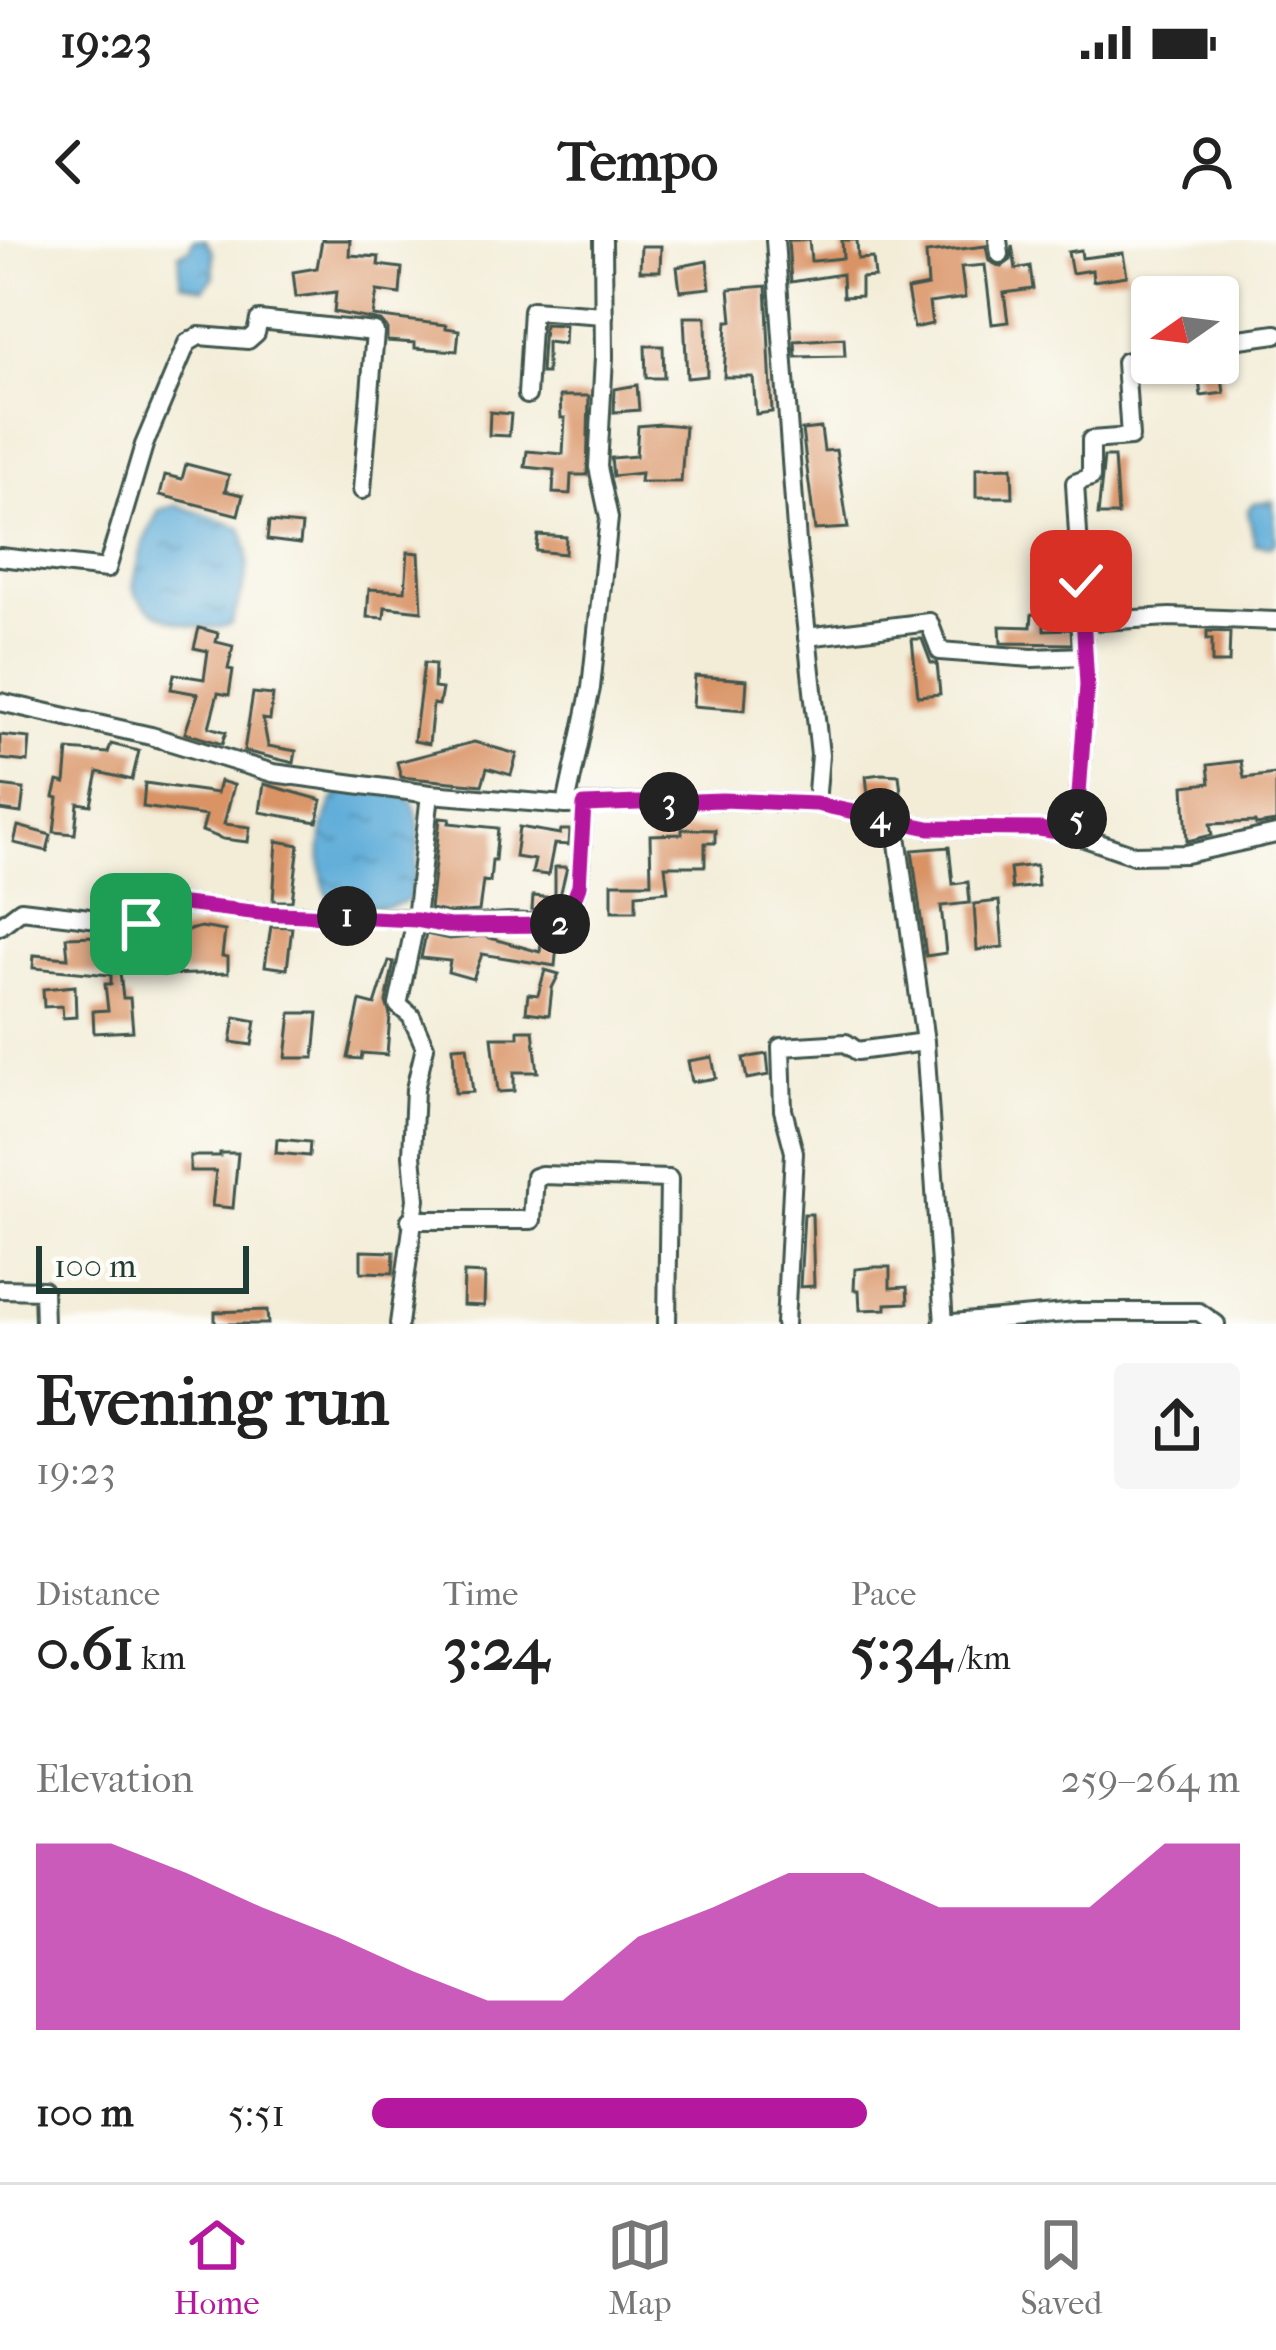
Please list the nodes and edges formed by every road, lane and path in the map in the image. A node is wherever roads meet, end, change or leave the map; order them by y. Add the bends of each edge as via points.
1 (603, 240) edge
2 (775, 240) edge
3 (604, 315) junction
4 (1276, 334) edge
5 (1239, 339) edge
6 (1131, 360) edge
7 (527, 395) dead end
8 (362, 490) dead end
9 (0, 557) edge
10 (1276, 621) edge
11 (1083, 622) junction
12 (807, 638) junction
13 (1085, 656) junction
14 (0, 702) edge
15 (430, 794) junction
16 (816, 804) junction
17 (575, 805) junction
18 (896, 821) junction
19 (1276, 834) edge
20 (1076, 835) junction
21 (416, 920) junction
22 (0, 926) edge
23 (925, 1042) junction
24 (410, 1220) junction
25 (0, 1289) edge
26 (943, 1323) edge
27 (44, 1324) edge
28 (398, 1324) edge
29 (667, 1324) edge
30 (784, 1324) edge
31 (1216, 1324) edge

1 - 3 street
2 - 12 street
3 - 7 street via 532,310
3 - 17 street via 598,467 609,518
4 - 5 street
6 - 11 street via 1130,437 1091,440 1091,477 1075,483
8 - 9 street via 375,332 259,320 248,340 200,336 188,343 144,446 107,569
10 - 11 street
11 - 13 street
12 - 13 street via 929,622 940,651
12 - 16 street via 820,755
13 - 20 street
14 - 15 street via 273,773
15 - 17 street
15 - 21 street
16 - 17 street
16 - 18 street
17 - 21 street via 579,886 564,925
18 - 20 street
18 - 23 street
19 - 20 street via 1186,854 1135,855
21 - 22 street via 176,903 141,924 21,910
21 - 24 street via 398,1005 425,1048 415,1089
23 - 26 street
23 - 30 street via 857,1051 846,1043 782,1047 783,1110 794,1152
24 - 28 street
24 - 29 street via 532,1220 535,1178 542,1175 669,1179
25 - 27 street via 43,1289
26 - 31 street via 1199,1312

